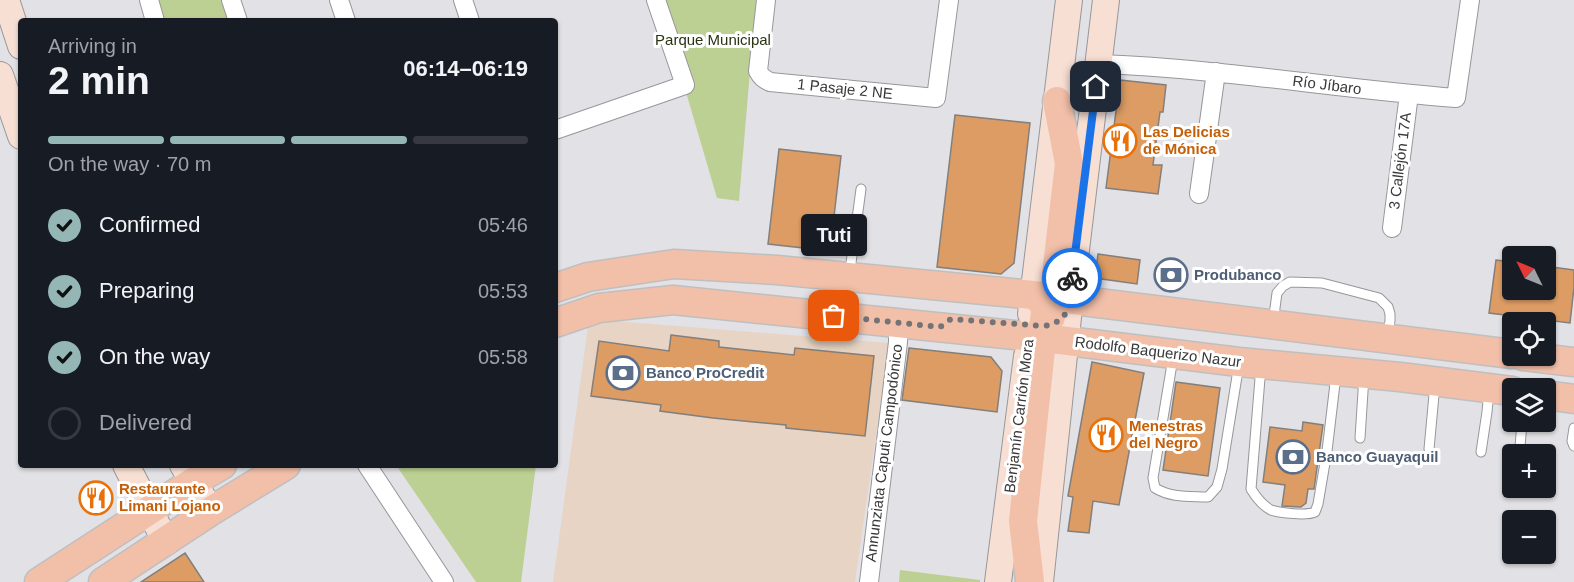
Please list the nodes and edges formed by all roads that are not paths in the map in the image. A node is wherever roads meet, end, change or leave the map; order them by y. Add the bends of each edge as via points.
1 (6, 0) edge
2 (149, 0) edge
3 (231, 0) edge
4 (339, 0) edge
5 (463, 0) edge
6 (656, 0) edge
7 (766, 0) edge
8 (949, 0) edge
9 (1069, 0) edge
10 (1097, 0) edge
11 (1106, 0) edge
12 (1470, 0) edge
13 (154, 18) edge
14 (237, 18) edge
15 (345, 18) edge
16 (469, 18) edge
17 (18, 37) edge
18 (1098, 64) junction
19 (1216, 72) junction
20 (0, 75) edge
21 (1409, 94) junction
22 (1057, 101) joint
23 (18, 127) edge
24 (558, 129) edge
25 (861, 189) dead end
26 (1199, 194) dead end
27 (1392, 228) dead end
28 (851, 278) junction
29 (558, 287) edge
30 (1049, 319) junction
31 (558, 322) edge
32 (898, 323) junction
33 (1273, 325) junction
34 (1386, 339) junction
35 (1502, 353) edge
36 (1171, 354) junction
37 (1556, 360) edge
38 (1574, 362) edge
39 (1250, 363) junction
40 (1336, 371) junction
41 (1365, 374) junction
42 (1435, 381) junction
43 (1500, 390) edge
44 (1556, 397) edge
45 (1574, 399) edge
46 (1574, 428) edge
47 (1360, 438) dead end
48 (1574, 446) edge
49 (1428, 449) dead end
50 (1481, 452) dead end
51 (128, 468) edge
52 (209, 468) edge
53 (281, 468) edge
54 (369, 468) edge
55 (188, 473) edge
56 (150, 510) junction
57 (211, 511) junction
58 (166, 542) junction
59 (39, 582) edge
60 (104, 582) edge
61 (444, 582) edge
62 (869, 582) edge
63 (998, 582) edge
64 (1030, 582) edge
65 (1040, 582) edge

1 - 17 main road
2 - 13 street
3 - 14 street
4 - 15 street
5 - 16 street
6 - 24 street via 685,85
7 - 8 street, 1 Pasaje 2 NE via 758,71 770,82 936,98
9 - 22 main road
10 - 18 main road
11 - 18 main road, Benjamín Carrión Mora
12 - 21 street, Río Jíbaro via 1456,98
18 - 19 street, Río Jíbaro
18 - 30 main road, Benjamín Carrión Mora
19 - 21 street, Río Jíbaro
19 - 26 street
20 - 23 main road
21 - 27 street, 3 Callejón 17A
22 - 30 main road via 1069,164
25 - 28 lane
28 - 29 main road, Rodolfo Baquerizo Nazur via 674,264 588,277
28 - 30 main road, Rodolfo Baquerizo Nazur
30 - 32 main road, Rodolfo Baquerizo Nazur via 940,327
30 - 33 main road, Rodolfo Baquerizo Nazur
30 - 36 main road, Rodolfo Baquerizo Nazur
30 - 63 main road, Benjamín Carrión Mora
30 - 64 main road via 1023,521
30 - 65 main road, Benjamín Carrión Mora
31 - 32 main road, Rodolfo Baquerizo Nazur via 599,308 673,300
32 - 62 street, Annunziata Caputi Campodónico
33 - 34 main road, Rodolfo Baquerizo Nazur
33 - 34 lane via 1277,293 1283,286 1290,282 1322,283 1384,302 1390,314
34 - 35 main road, Rodolfo Baquerizo Nazur
36 - 39 main road, Rodolfo Baquerizo Nazur
36 - 39 lane via 1153,478 1155,488 1172,495 1208,497 1217,487
37 - 38 main road
39 - 40 main road, Rodolfo Baquerizo Nazur
39 - 40 lane via 1251,489 1272,510 1308,515 1315,512 1318,504
40 - 41 main road, Rodolfo Baquerizo Nazur
41 - 42 main road, Rodolfo Baquerizo Nazur
41 - 47 lane
42 - 43 main road, Rodolfo Baquerizo Nazur
42 - 49 lane
43 - 50 lane via 1487,412
44 - 45 main road
46 - 48 lane
51 - 56 main road
52 - 55 main road
53 - 57 main road
54 - 61 street
55 - 56 main road
55 - 57 main road
56 - 58 main road
56 - 59 main road
57 - 58 main road
58 - 60 main road

